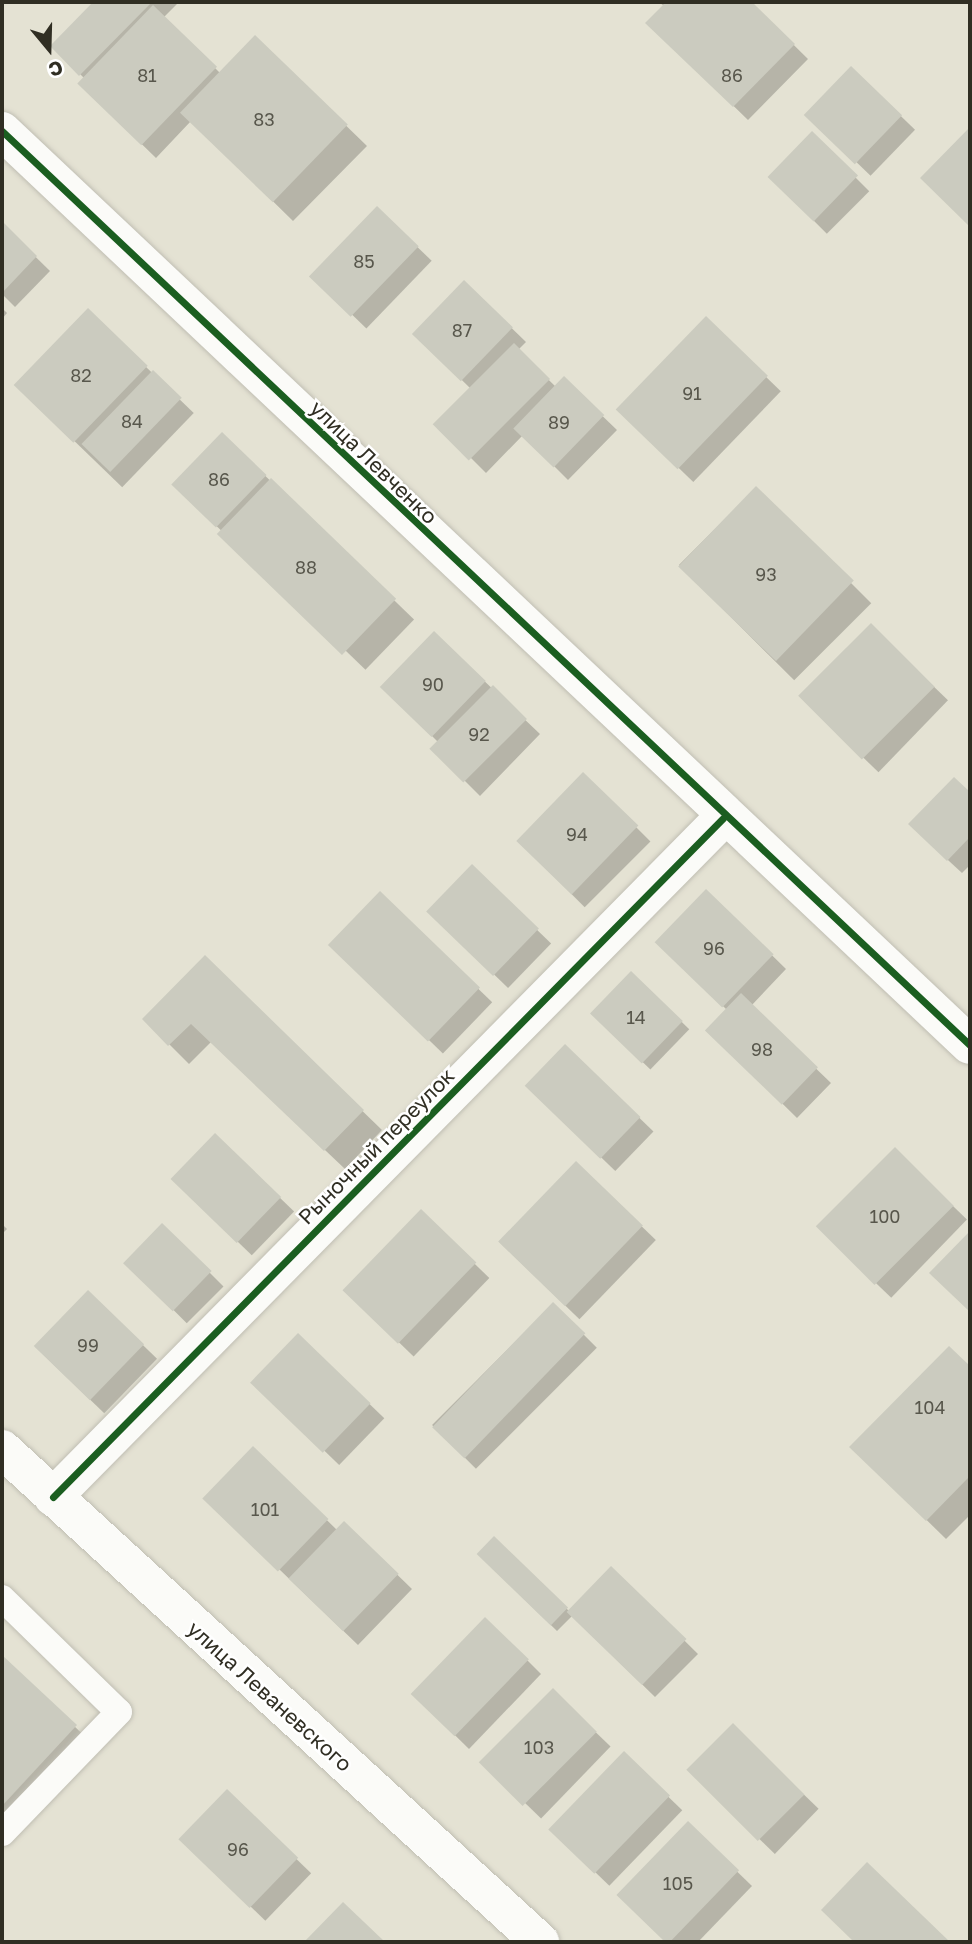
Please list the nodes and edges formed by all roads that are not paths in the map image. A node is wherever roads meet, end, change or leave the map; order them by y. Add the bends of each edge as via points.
1 (2, 131) edge
2 (723, 818) junction
3 (970, 1045) edge
4 (2, 1448) edge
5 (53, 1497) junction
6 (2, 1598) edge
7 (2, 1833) edge
8 (540, 1942) edge

1 - 2 street, улица Левченко
2 - 3 street, улица Левченко
2 - 5 street, Рыночный переулок
4 - 5 street, улица Леваневского
5 - 8 street, улица Леваневского
6 - 7 lane via 119,1712

